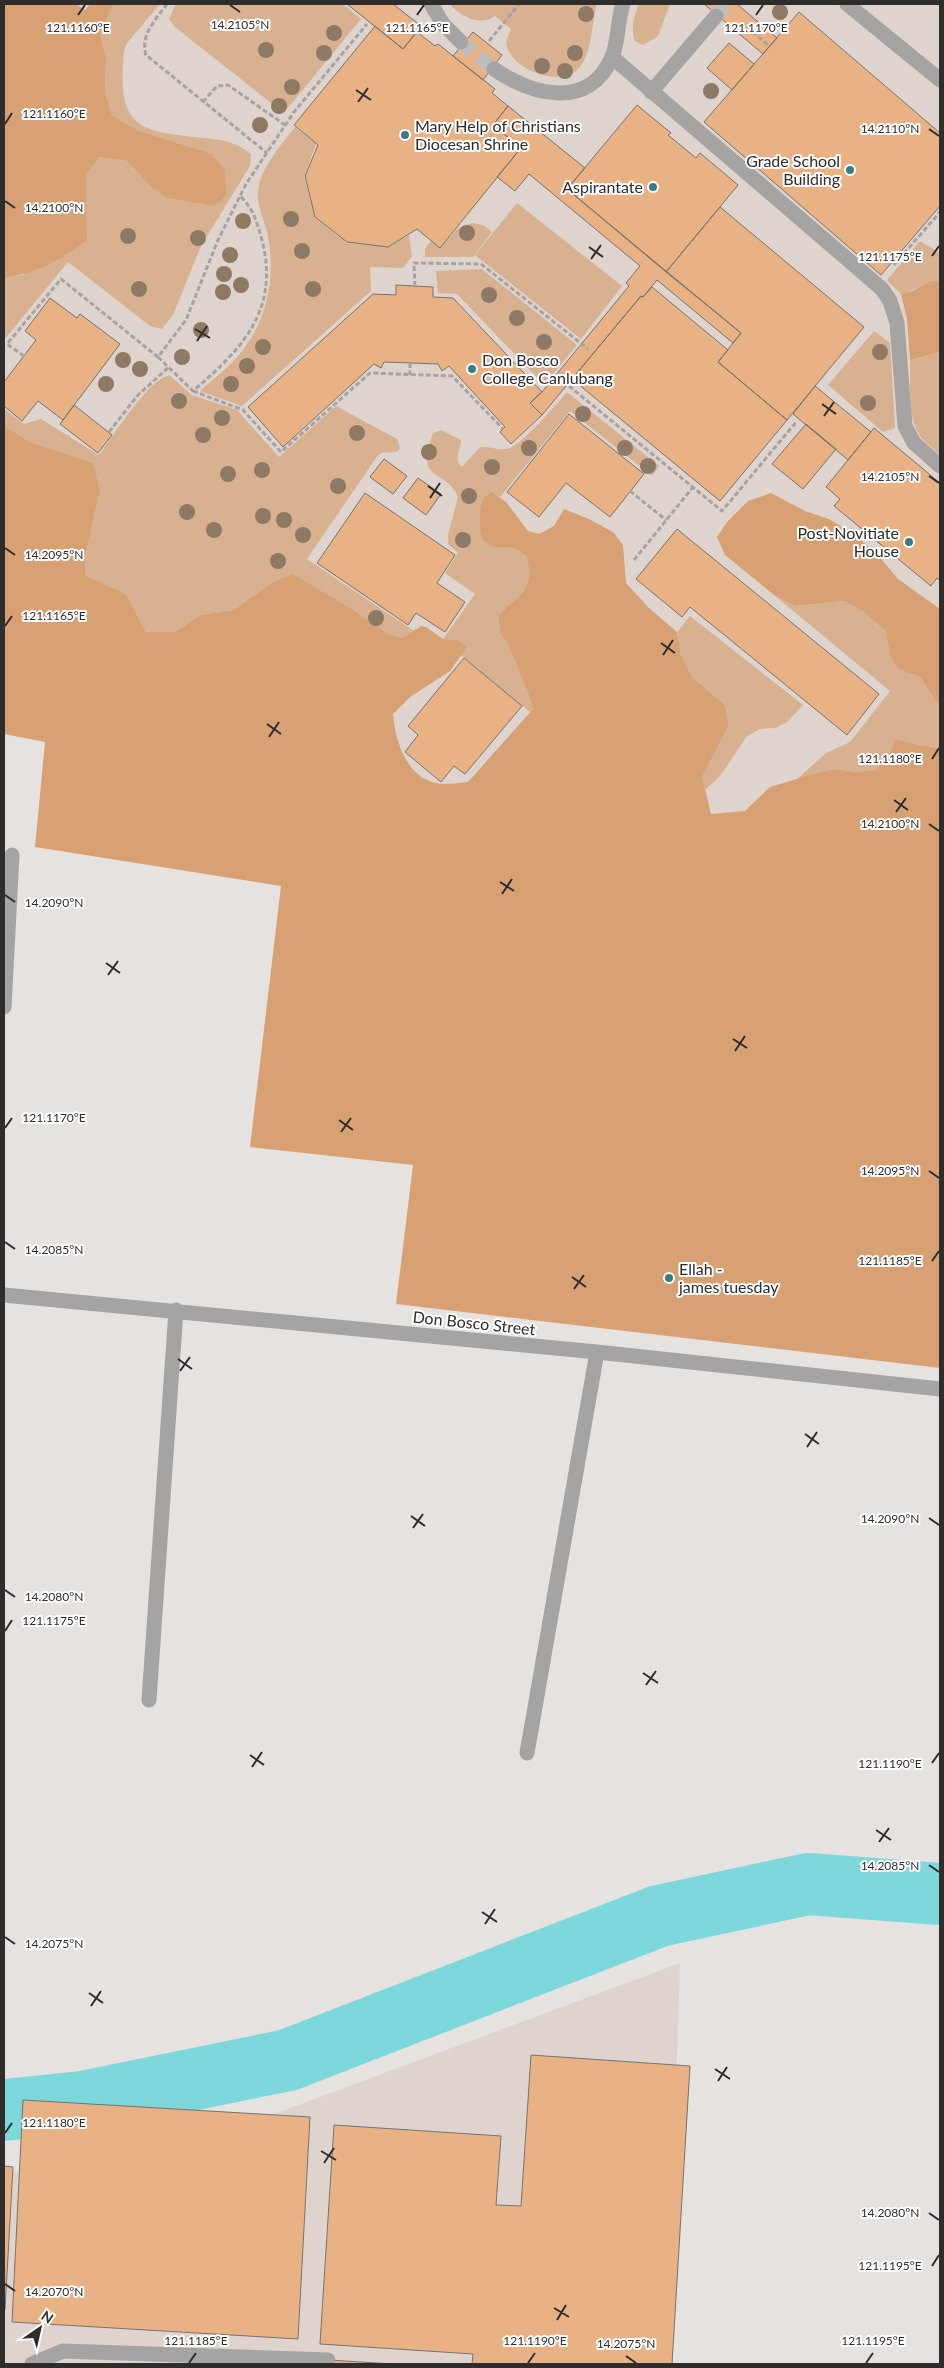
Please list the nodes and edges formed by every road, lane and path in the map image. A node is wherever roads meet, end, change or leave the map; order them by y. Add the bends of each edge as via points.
1 (168, 4) edge
2 (431, 4) edge
3 (519, 4) edge
4 (623, 4) edge
5 (847, 4) edge
6 (716, 16) tunnel mouth
7 (736, 18) dead end
8 (367, 24) dead end
9 (489, 40) dead end
10 (461, 42) tunnel mouth
11 (769, 46) dead end
12 (612, 57) junction
13 (494, 69) tunnel mouth
14 (940, 80) edge
15 (651, 92) junction
16 (203, 102) junction
17 (285, 125) junction
18 (267, 153) junction
19 (240, 196) junction
20 (940, 212) edge
21 (877, 284) junction
22 (415, 286) dead end
23 (588, 349) dead end
24 (24, 356) dead end
25 (158, 357) junction
26 (410, 363) dead end
27 (169, 367) junction
28 (410, 375) junction
29 (569, 386) dead end
30 (193, 391) junction
31 (797, 421) dead end
32 (503, 429) dead end
33 (109, 432) dead end
34 (940, 466) edge
35 (693, 487) junction
36 (630, 491) dead end
37 (666, 520) junction
38 (634, 560) dead end
39 (12, 855) dead end
40 (4, 1007) edge
41 (4, 1295) edge
42 (176, 1310) junction
43 (596, 1352) junction
44 (940, 1389) edge
45 (149, 1700) dead end
46 (526, 1753) dead end
47 (328, 2360) dead end
48 (32, 2364) edge

1 - 16 path via 146,35 143,44 146,55
2 - 10 street via 443,24
3 - 9 path
4 - 12 street
5 - 14 street
6 - 15 street
7 - 11 path
8 - 17 path
12 - 13 street via 592,83 562,93 527,88
12 - 15 street
15 - 21 street
16 - 17 path via 217,86 228,85
16 - 18 path
17 - 18 path
18 - 19 path
19 - 25 path via 218,240 186,320
19 - 30 path via 252,209 264,248 264,298 261,310 236,352
20 - 21 path
21 - 34 street via 890,301 897,323 905,426 914,443
22 - 23 path via 414,263 481,264
24 - 25 path via 7,344 61,279
25 - 27 path
26 - 28 path
27 - 30 path
27 - 33 path via 138,396
28 - 30 path via 370,373 281,452 243,410
28 - 32 path via 452,376
29 - 35 path
31 - 35 path via 722,511
35 - 37 path
36 - 37 path
37 - 38 path
39 - 40 street
41 - 42 street, Don Bosco Street
42 - 43 street, Don Bosco Street
42 - 45 street
43 - 44 street, Don Bosco Street
43 - 46 street
47 - 48 street via 63,2351

